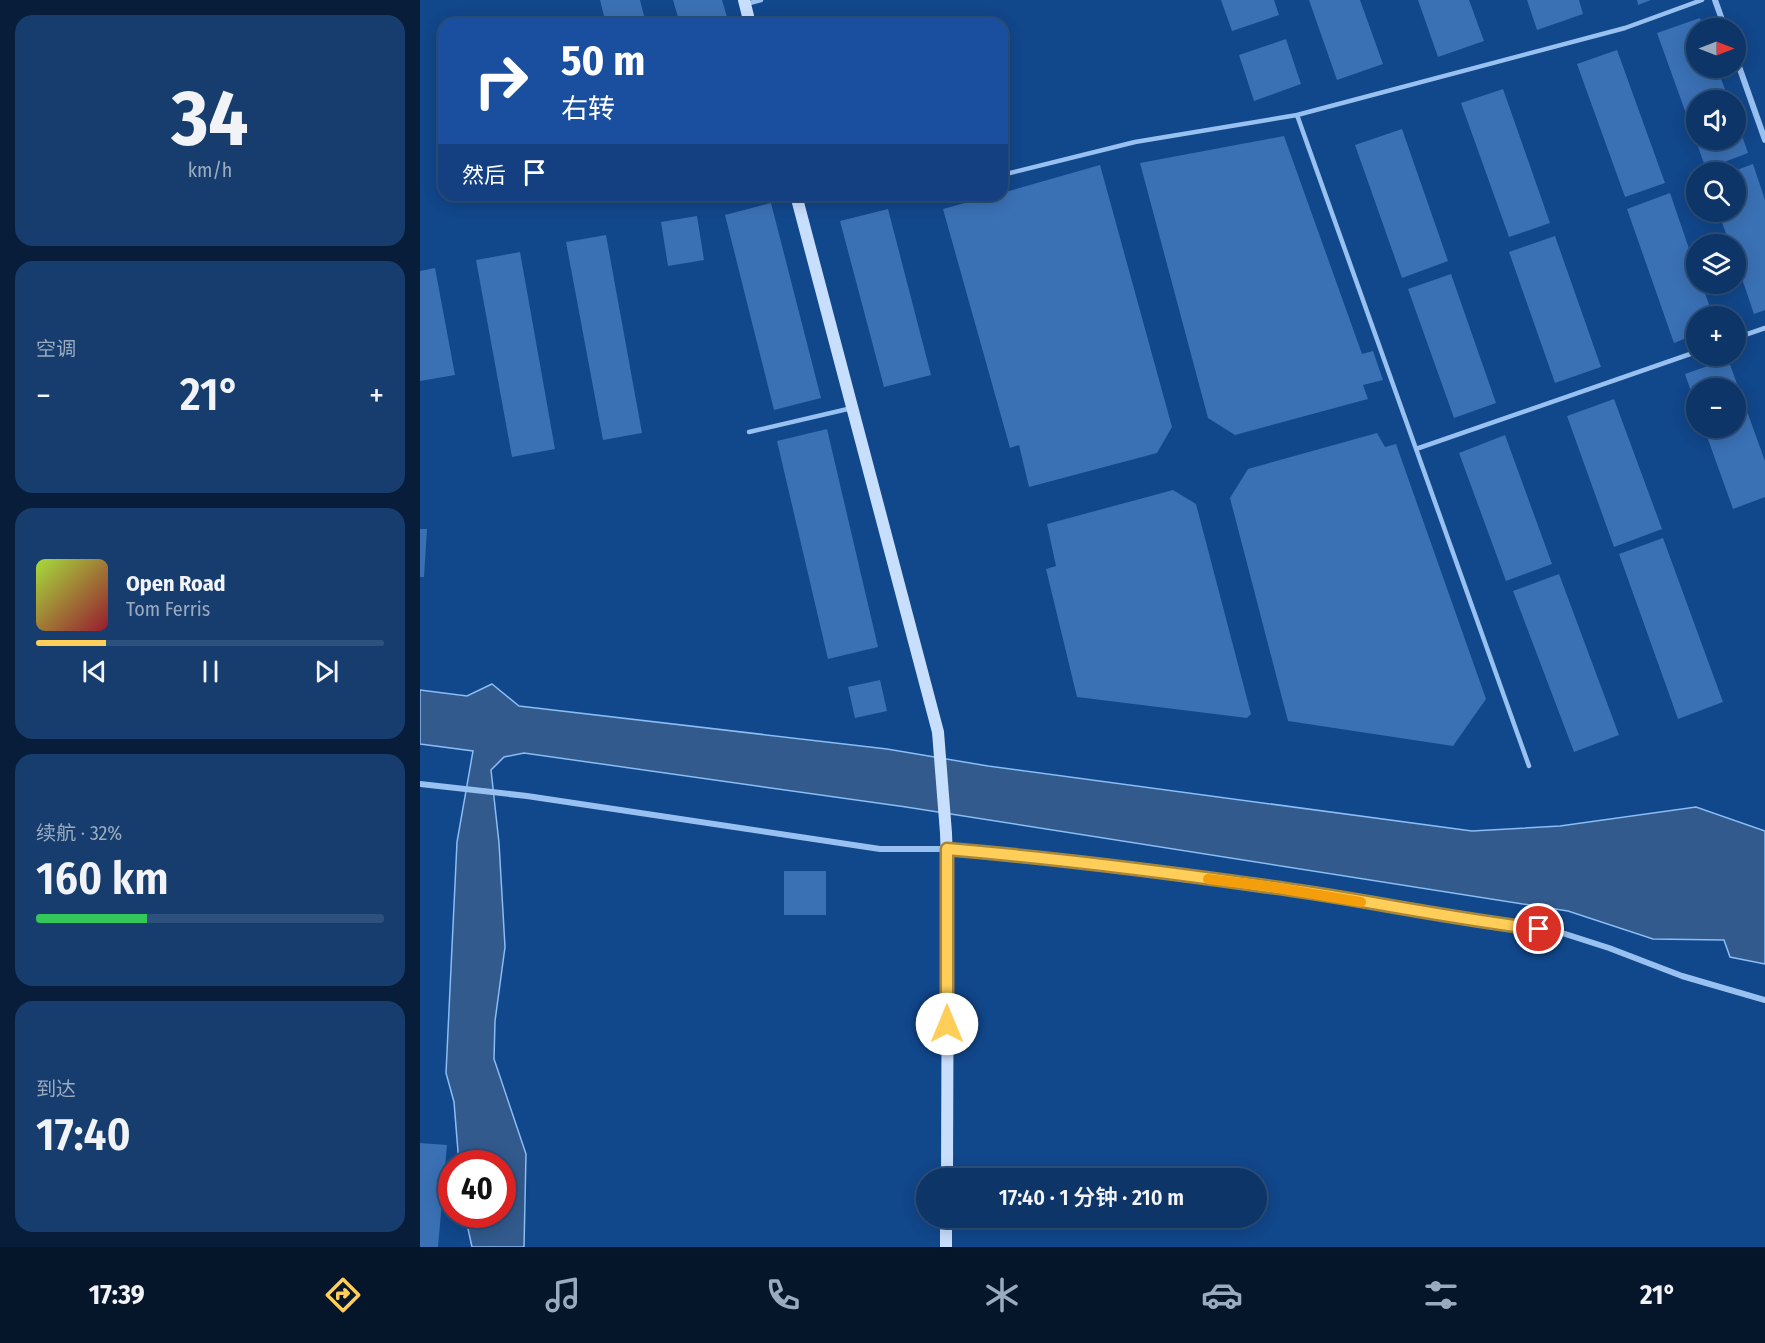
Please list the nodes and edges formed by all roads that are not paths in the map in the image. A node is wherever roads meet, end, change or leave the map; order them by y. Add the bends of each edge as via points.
1 (761, 0) edge
2 (1702, 0) edge
3 (1715, 0) edge
4 (744, 2) edge
5 (748, 18) edge
6 (1721, 18) edge
7 (1743, 78) edge
8 (1297, 115) junction
9 (1765, 140) edge
10 (1008, 174) edge
11 (798, 201) edge
12 (1765, 328) edge
13 (1746, 335) edge
14 (1686, 355) edge
15 (852, 408) junction
16 (749, 432) dead end
17 (1416, 449) junction
18 (1529, 766) dead end
19 (420, 784) edge
20 (947, 849) junction
21 (1765, 1000) edge
22 (947, 1168) edge
23 (946, 1228) edge
24 (946, 1247) edge

1 - 4 lane
2 - 8 lane via 1625,28
3 - 6 street
4 - 5 street
7 - 9 street
8 - 10 lane via 1135,142
8 - 17 lane
11 - 15 street
12 - 13 lane
14 - 17 lane
15 - 16 lane
15 - 20 street via 938,732
17 - 18 lane
19 - 20 street via 527,796 880,849
20 - 21 street via 1266,886 1559,932 1682,976
20 - 22 street
23 - 24 street

